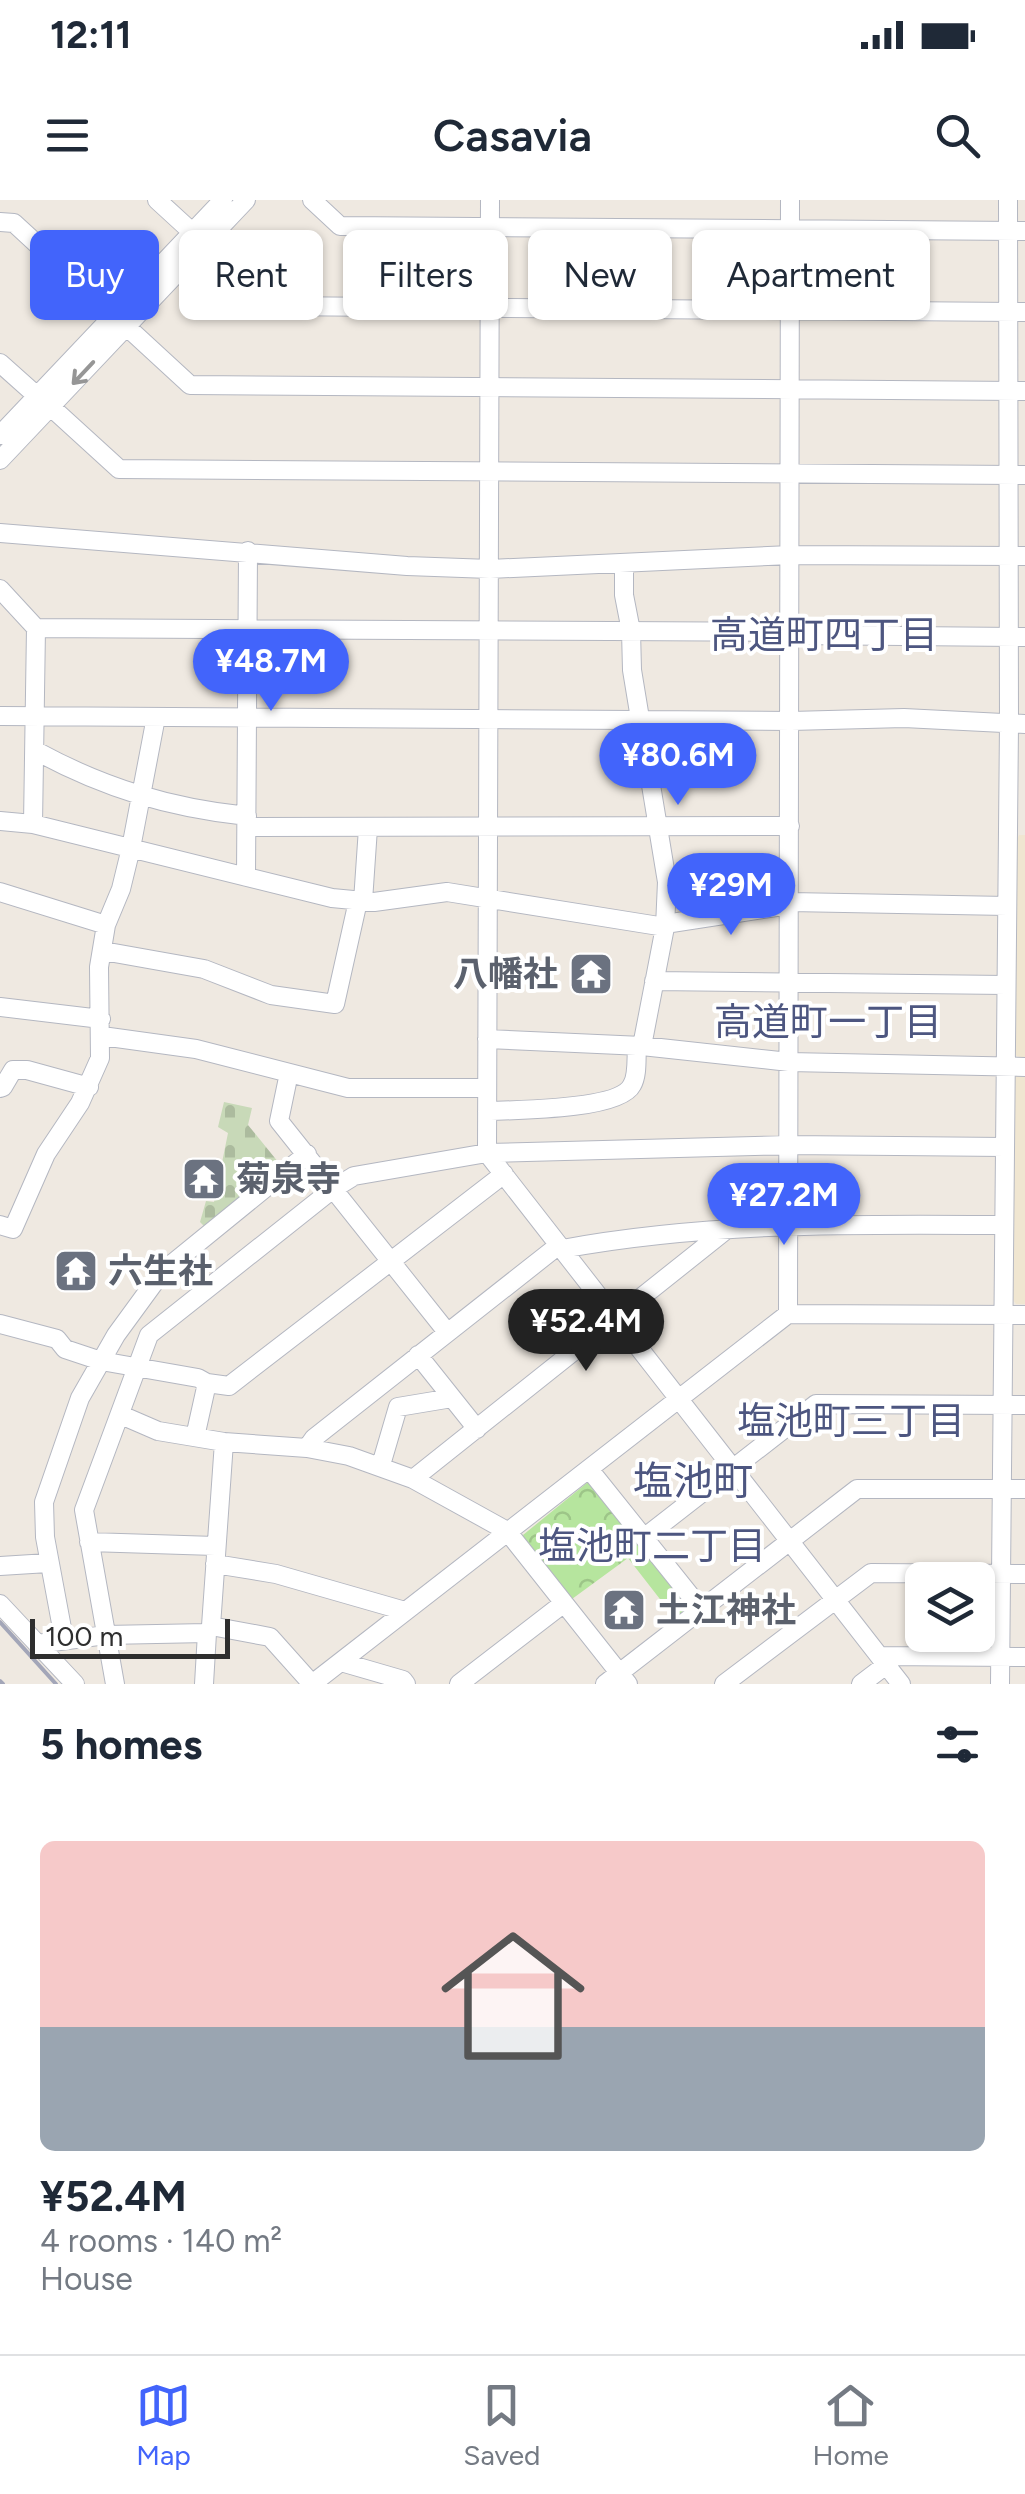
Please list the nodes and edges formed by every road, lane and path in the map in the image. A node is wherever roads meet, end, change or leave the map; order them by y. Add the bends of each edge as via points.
1 (157, 200) edge
2 (224, 200) edge
3 (246, 200) edge
4 (312, 200) edge
5 (490, 200) edge
6 (790, 200) edge
7 (1008, 200) edge
8 (0, 222) edge
9 (490, 228) junction
10 (190, 230) edge
11 (204, 230) edge
12 (209, 230) edge
13 (790, 230) joint
14 (930, 231) edge
15 (1017, 231) edge
16 (30, 237) edge
17 (179, 259) edge
18 (159, 281) edge
19 (508, 306) edge
20 (692, 308) edge
21 (930, 310) edge
22 (1017, 311) edge
23 (122, 320) joint
24 (490, 320) edge
25 (790, 320) edge
26 (0, 363) edge
27 (490, 387) junction
28 (791, 390) junction
29 (1017, 391) edge
30 (44, 402) junction
31 (0, 436) edge
32 (0, 460) edge
33 (490, 472) junction
34 (791, 474) junction
35 (1017, 475) edge
36 (0, 533) edge
37 (248, 551) junction
38 (791, 555) junction
39 (1017, 556) edge
40 (624, 564) junction
41 (490, 569) junction
42 (0, 589) edge
43 (36, 628) junction
44 (248, 630) junction
45 (490, 631) junction
46 (630, 631) junction
47 (791, 633) junction
48 (1017, 638) edge
49 (0, 716) edge
50 (36, 716) junction
51 (156, 717) junction
52 (247, 717) junction
53 (490, 719) junction
54 (640, 720) junction
55 (791, 721) junction
56 (1017, 724) edge
57 (36, 751) junction
58 (142, 798) junction
59 (0, 820) edge
60 (247, 822) junction
61 (33, 824) junction
62 (790, 826) junction
63 (658, 827) junction
64 (368, 828) junction
65 (488, 828) junction
66 (1016, 830) edge
67 (131, 848) junction
68 (246, 877) junction
69 (0, 892) edge
70 (488, 899) junction
71 (361, 901) junction
72 (790, 904) junction
73 (1007, 906) junction
74 (106, 924) junction
75 (665, 926) junction
76 (103, 951) junction
77 (654, 981) junction
78 (790, 983) junction
79 (1006, 985) junction
80 (0, 1006) edge
81 (101, 1028) junction
82 (488, 1039) junction
83 (639, 1046) junction
84 (789, 1062) junction
85 (1006, 1067) junction
86 (1025, 1067) edge
87 (289, 1072) junction
88 (88, 1087) junction
89 (0, 1088) edge
90 (487, 1088) junction
91 (487, 1111) junction
92 (788, 1145) junction
93 (1005, 1147) junction
94 (487, 1153) junction
95 (307, 1154) junction
96 (504, 1174) junction
97 (334, 1188) junction
98 (788, 1224) junction
99 (1004, 1225) junction
100 (6, 1227) edge
101 (726, 1230) junction
102 (560, 1247) junction
103 (391, 1261) junction
104 (788, 1314) junction
105 (1003, 1315) junction
106 (1025, 1315) edge
107 (617, 1320) junction
108 (0, 1324) edge
109 (448, 1332) junction
110 (418, 1355) junction
111 (101, 1360) junction
112 (136, 1368) junction
113 (207, 1383) junction
114 (452, 1398) junction
115 (678, 1398) junction
116 (1002, 1405) junction
117 (1025, 1405) edge
118 (121, 1415) junction
119 (477, 1429) junction
120 (196, 1437) junction
121 (224, 1442) junction
122 (307, 1448) junction
123 (381, 1466) junction
124 (590, 1468) junction
125 (734, 1469) junction
126 (413, 1479) junction
127 (1001, 1489) junction
128 (1025, 1489) edge
129 (508, 1531) junction
130 (645, 1536) junction
131 (789, 1540) junction
132 (89, 1542) junction
133 (215, 1555) junction
134 (48, 1563) junction
135 (0, 1566) edge
136 (1001, 1574) junction
137 (1025, 1574) edge
138 (834, 1598) junction
139 (564, 1603) junction
140 (0, 1604) edge
141 (701, 1609) junction
142 (405, 1611) junction
143 (209, 1630) junction
144 (106, 1634) junction
145 (64, 1638) junction
146 (37, 1644) junction
147 (1000, 1657) junction
148 (1025, 1658) edge
149 (883, 1660) junction
150 (340, 1662) junction
151 (617, 1681) edge
152 (75, 1684) edge
153 (114, 1684) edge
154 (204, 1684) edge
155 (312, 1684) edge
156 (406, 1684) edge
157 (459, 1684) edge
158 (724, 1684) edge
159 (861, 1684) edge
160 (901, 1684) edge
161 (1000, 1684) edge

1 - 10 street
2 - 11 street
3 - 12 street
4 - 9 street via 340,226
5 - 9 street
6 - 13 street
7 - 15 street
8 - 16 street via 14,222
9 - 13 street
14 - 15 street
15 - 22 street
17 - 18 street
19 - 20 street
21 - 22 street
22 - 29 street
23 - 27 street via 190,384
23 - 30 street
24 - 27 street
25 - 28 street
26 - 30 street
27 - 28 street
27 - 33 street
28 - 29 street
28 - 34 street
29 - 35 street
30 - 31 street
30 - 32 street
30 - 33 street via 119,469
33 - 34 street
33 - 41 street
34 - 35 street
34 - 38 street
35 - 39 street
36 - 37 street
37 - 41 street
37 - 44 street
38 - 39 street
38 - 40 street
38 - 47 street
39 - 48 street
40 - 41 street
40 - 46 street
41 - 45 street
42 - 43 street
43 - 44 street
43 - 50 street
44 - 45 street
44 - 52 street
45 - 46 street
45 - 53 street
46 - 47 street
46 - 54 street
47 - 48 street
47 - 55 street
48 - 56 street
49 - 50 street
50 - 51 street
50 - 57 street
51 - 52 street
51 - 58 street
52 - 53 street
52 - 60 street
53 - 54 street
53 - 65 street
54 - 55 street
54 - 63 street
55 - 56 street
55 - 62 street
56 - 66 street
57 - 58 street
57 - 61 street
58 - 60 street
58 - 67 street
59 - 61 street
60 - 64 street
60 - 68 street
61 - 67 street
62 - 63 street
62 - 72 street
63 - 65 street
63 - 75 street
64 - 65 street
64 - 71 street
65 - 70 street
66 - 73 street
67 - 68 street
67 - 74 street
68 - 71 street
69 - 74 street
70 - 71 street via 446,892
70 - 75 street
70 - 82 street
71 - 76 street via 334,1004 272,995 204,970
72 - 73 street
72 - 75 street
72 - 78 street
73 - 79 street
74 - 76 street
75 - 77 street
76 - 81 street
77 - 78 street
77 - 83 street
78 - 79 street
78 - 84 street
79 - 85 street
80 - 81 street
81 - 87 street
81 - 88 street via 100,1058
82 - 83 street
82 - 90 street
83 - 84 street
83 - 91 street via 634,1082 623,1094 538,1110
84 - 85 street
84 - 92 street
85 - 86 street
85 - 93 street
87 - 90 street via 348,1088
87 - 95 street via 279,1121
88 - 89 street via 13,1070
88 - 100 street
90 - 91 street
91 - 94 street
92 - 93 street
92 - 94 street
92 - 98 street
93 - 99 street
94 - 96 street
94 - 97 street via 354,1176
95 - 97 street
95 - 111 street via 162,1272
96 - 102 street
96 - 103 street
97 - 103 street
97 - 112 street via 149,1334
98 - 99 street
98 - 101 street
98 - 104 street
99 - 105 street
101 - 102 street
101 - 107 street
102 - 107 street
102 - 109 street
103 - 109 street
103 - 113 street via 228,1386
104 - 105 street
104 - 115 street
105 - 106 street
105 - 116 street
107 - 115 street
107 - 119 street
108 - 111 street via 57,1339 65,1349
109 - 110 street
110 - 114 street
110 - 122 street
111 - 112 street
111 - 134 street via 80,1398 44,1502
112 - 113 street
112 - 118 street
113 - 120 street
114 - 119 street
114 - 123 street via 398,1407
115 - 124 street
115 - 125 street
116 - 117 street
116 - 125 street via 816,1404
116 - 127 street
118 - 120 street
118 - 132 street via 84,1510
119 - 126 street
120 - 121 street
121 - 122 street
121 - 133 street
122 - 123 street
123 - 126 street
124 - 129 street
124 - 130 street
125 - 130 street
125 - 131 street
126 - 129 street
127 - 128 street
127 - 131 street via 861,1488
127 - 136 street
129 - 139 street
129 - 142 street
130 - 141 street
131 - 138 street
131 - 141 street
132 - 133 street
132 - 144 street
133 - 142 street
133 - 143 street
134 - 135 street
134 - 145 street
136 - 137 street
136 - 138 street via 871,1573
136 - 147 street
138 - 149 street
138 - 158 street
139 - 151 street
139 - 157 street
140 - 146 street
141 - 151 street
142 - 150 street
143 - 144 street
143 - 154 street
143 - 155 street via 270,1637
144 - 145 street
144 - 153 street
145 - 146 street
146 - 152 street
147 - 148 street
147 - 149 street
147 - 161 street
149 - 159 street
149 - 160 street
150 - 155 street
150 - 156 street

